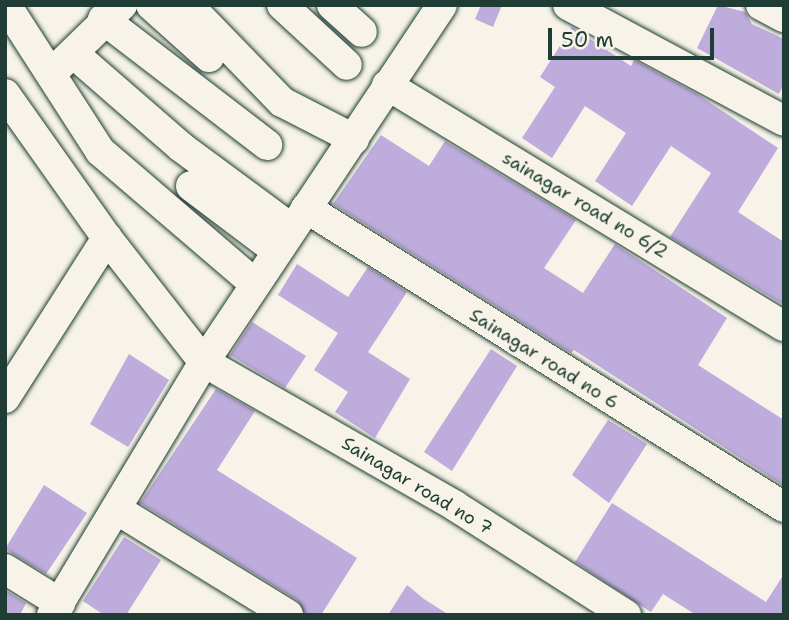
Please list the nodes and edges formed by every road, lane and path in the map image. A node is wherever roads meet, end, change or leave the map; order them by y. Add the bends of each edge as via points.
1 (6, 5) edge
2 (151, 5) edge
3 (188, 5) edge
4 (282, 5) edge
5 (332, 5) edge
6 (442, 5) edge
7 (568, 5) edge
8 (761, 5) edge
9 (112, 12) edge
10 (784, 17) edge
11 (362, 32) dead end
12 (73, 53) junction
13 (209, 57) dead end
14 (346, 65) dead end
15 (56, 84) junction
16 (387, 85) junction
17 (5, 94) edge
18 (784, 121) edge
19 (354, 139) junction
20 (39, 140) junction
21 (267, 145) dead end
22 (100, 151) junction
23 (66, 179) junction
24 (191, 186) dead end
25 (291, 230) junction
26 (107, 238) junction
27 (255, 284) junction
28 (784, 326) edge
29 (204, 362) junction
30 (5, 398) edge
31 (784, 507) edge
32 (116, 509) junction
33 (5, 569) edge
34 (56, 609) edge
35 (288, 615) edge
36 (626, 615) edge

1 - 15 street
2 - 13 street
3 - 19 street via 282,102
4 - 14 street
5 - 11 street
6 - 16 street
7 - 18 street
8 - 10 street
9 - 12 street
9 - 21 street
12 - 15 street
12 - 25 street via 181,148
15 - 20 street
15 - 22 street
16 - 19 street
16 - 28 street, sainagar road no 6/2
17 - 20 street
19 - 25 street
20 - 23 street
22 - 23 street
22 - 27 street
23 - 26 street
24 - 25 street
25 - 27 street
25 - 31 street, Sainagar road no 6
26 - 29 street
26 - 30 street
27 - 29 street
29 - 32 street
29 - 36 street, Sainagar road no 7 via 455,506
32 - 34 street
32 - 35 street
33 - 34 street

